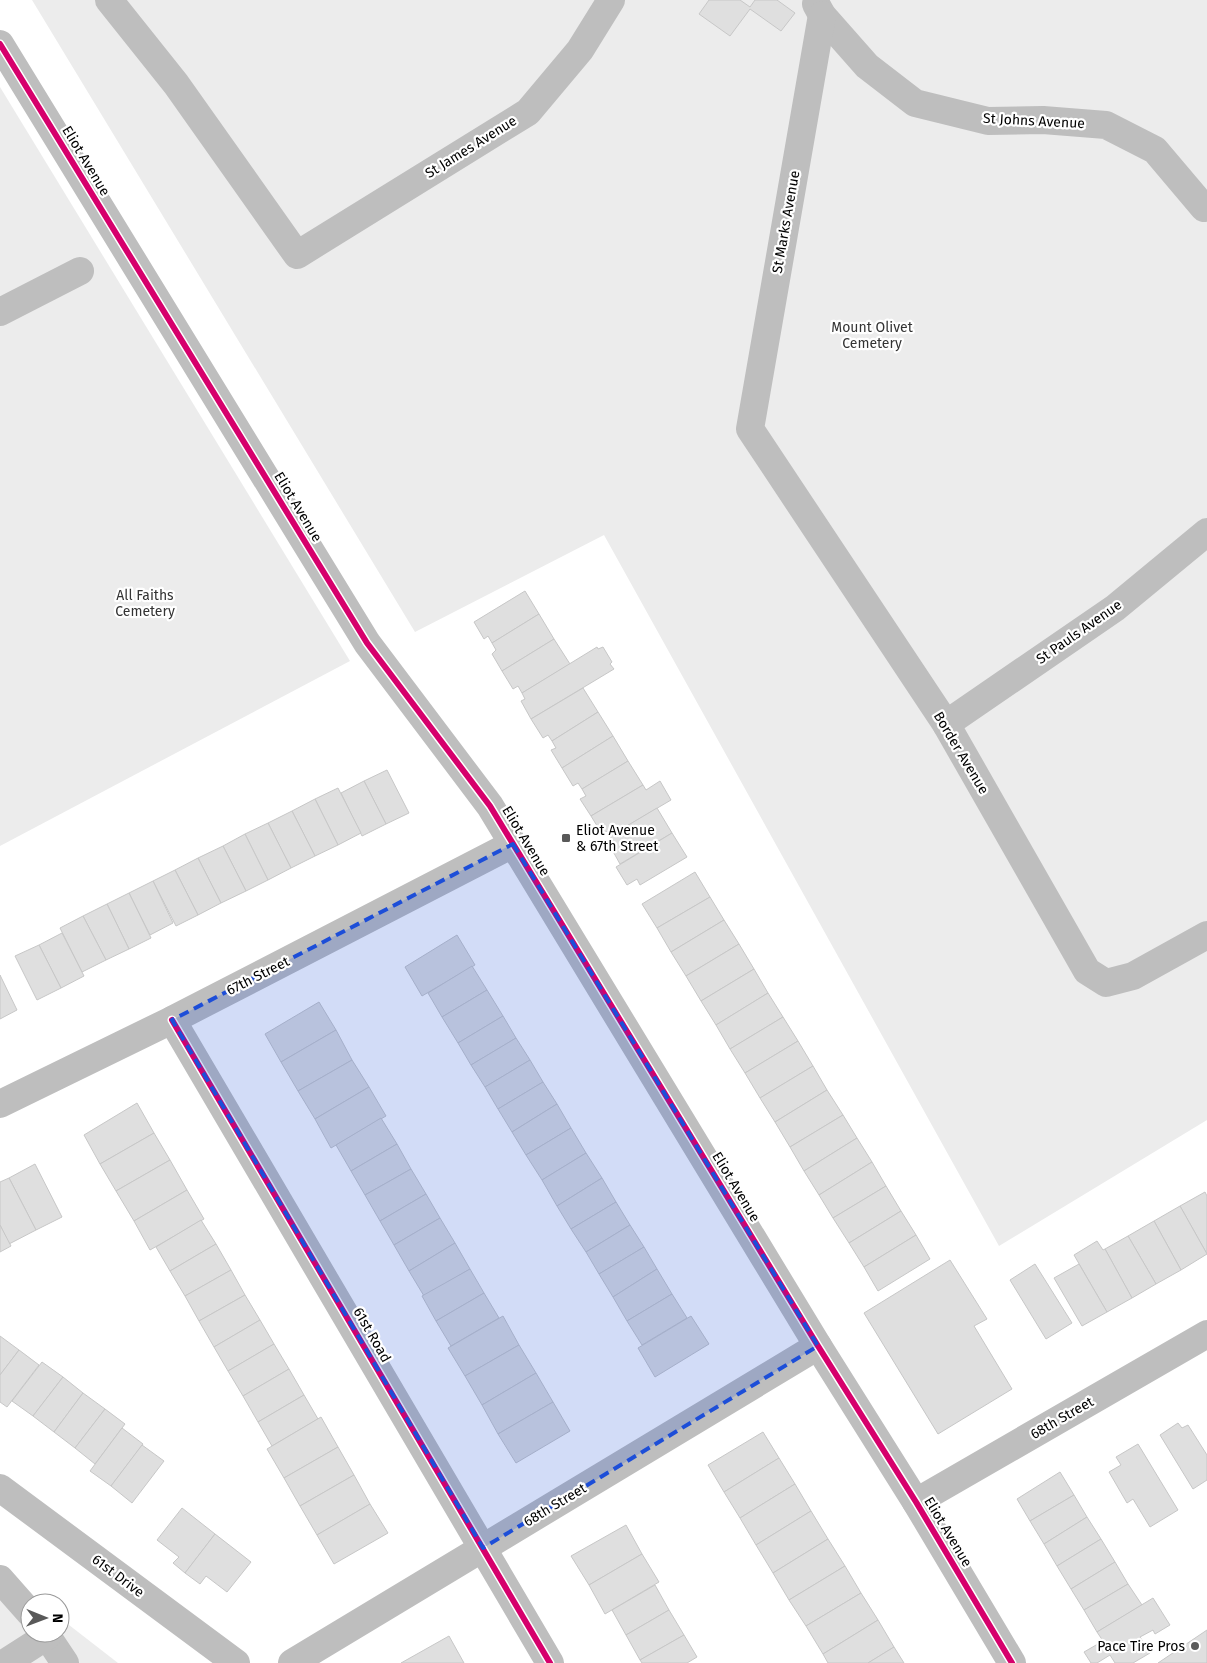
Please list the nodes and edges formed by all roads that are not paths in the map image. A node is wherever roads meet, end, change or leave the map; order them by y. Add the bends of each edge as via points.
1 (109, 0) edge
2 (611, 0) edge
3 (818, 8) edge
4 (0, 44) edge
5 (1207, 207) edge
6 (80, 271) dead end
7 (0, 312) edge
8 (750, 429) joint
9 (1207, 532) edge
10 (946, 724) junction
11 (514, 844) junction
12 (1207, 935) edge
13 (172, 1020) junction
14 (0, 1104) edge
15 (1207, 1334) edge
16 (818, 1346) junction
17 (0, 1488) edge
18 (916, 1502) junction
19 (483, 1548) junction
20 (0, 1579) edge
21 (20, 1602) edge
22 (33, 1643) edge
23 (52, 1643) edge
24 (5, 1663) edge
25 (65, 1663) edge
26 (236, 1663) edge
27 (292, 1663) edge
28 (550, 1663) edge
29 (1012, 1663) edge

1 - 2 street, St James Avenue via 176,84 297,255 528,112 580,50
3 - 5 street, St Johns Avenue via 867,66 915,103 988,121 1043,120 1106,126 1155,150 1204,208
3 - 8 street, St Marks Avenue
4 - 11 street, Eliot Avenue via 367,643 490,806
6 - 7 street
8 - 10 street, Border Avenue
9 - 10 street, St Pauls Avenue via 1115,608
10 - 12 street, Border Avenue via 1088,971 1106,983 1133,976
11 - 13 street, 67th Street
11 - 16 street, Eliot Avenue
13 - 14 street, 67th Street
13 - 19 street, 61st Road
15 - 18 street, 68th Street
16 - 18 street, Eliot Avenue
16 - 19 street, 68th Street
17 - 26 street, 61st Drive
18 - 29 street, Eliot Avenue
19 - 27 street, 68th Street
19 - 28 street, 61st Road
20 - 21 street
22 - 24 street
23 - 25 street

